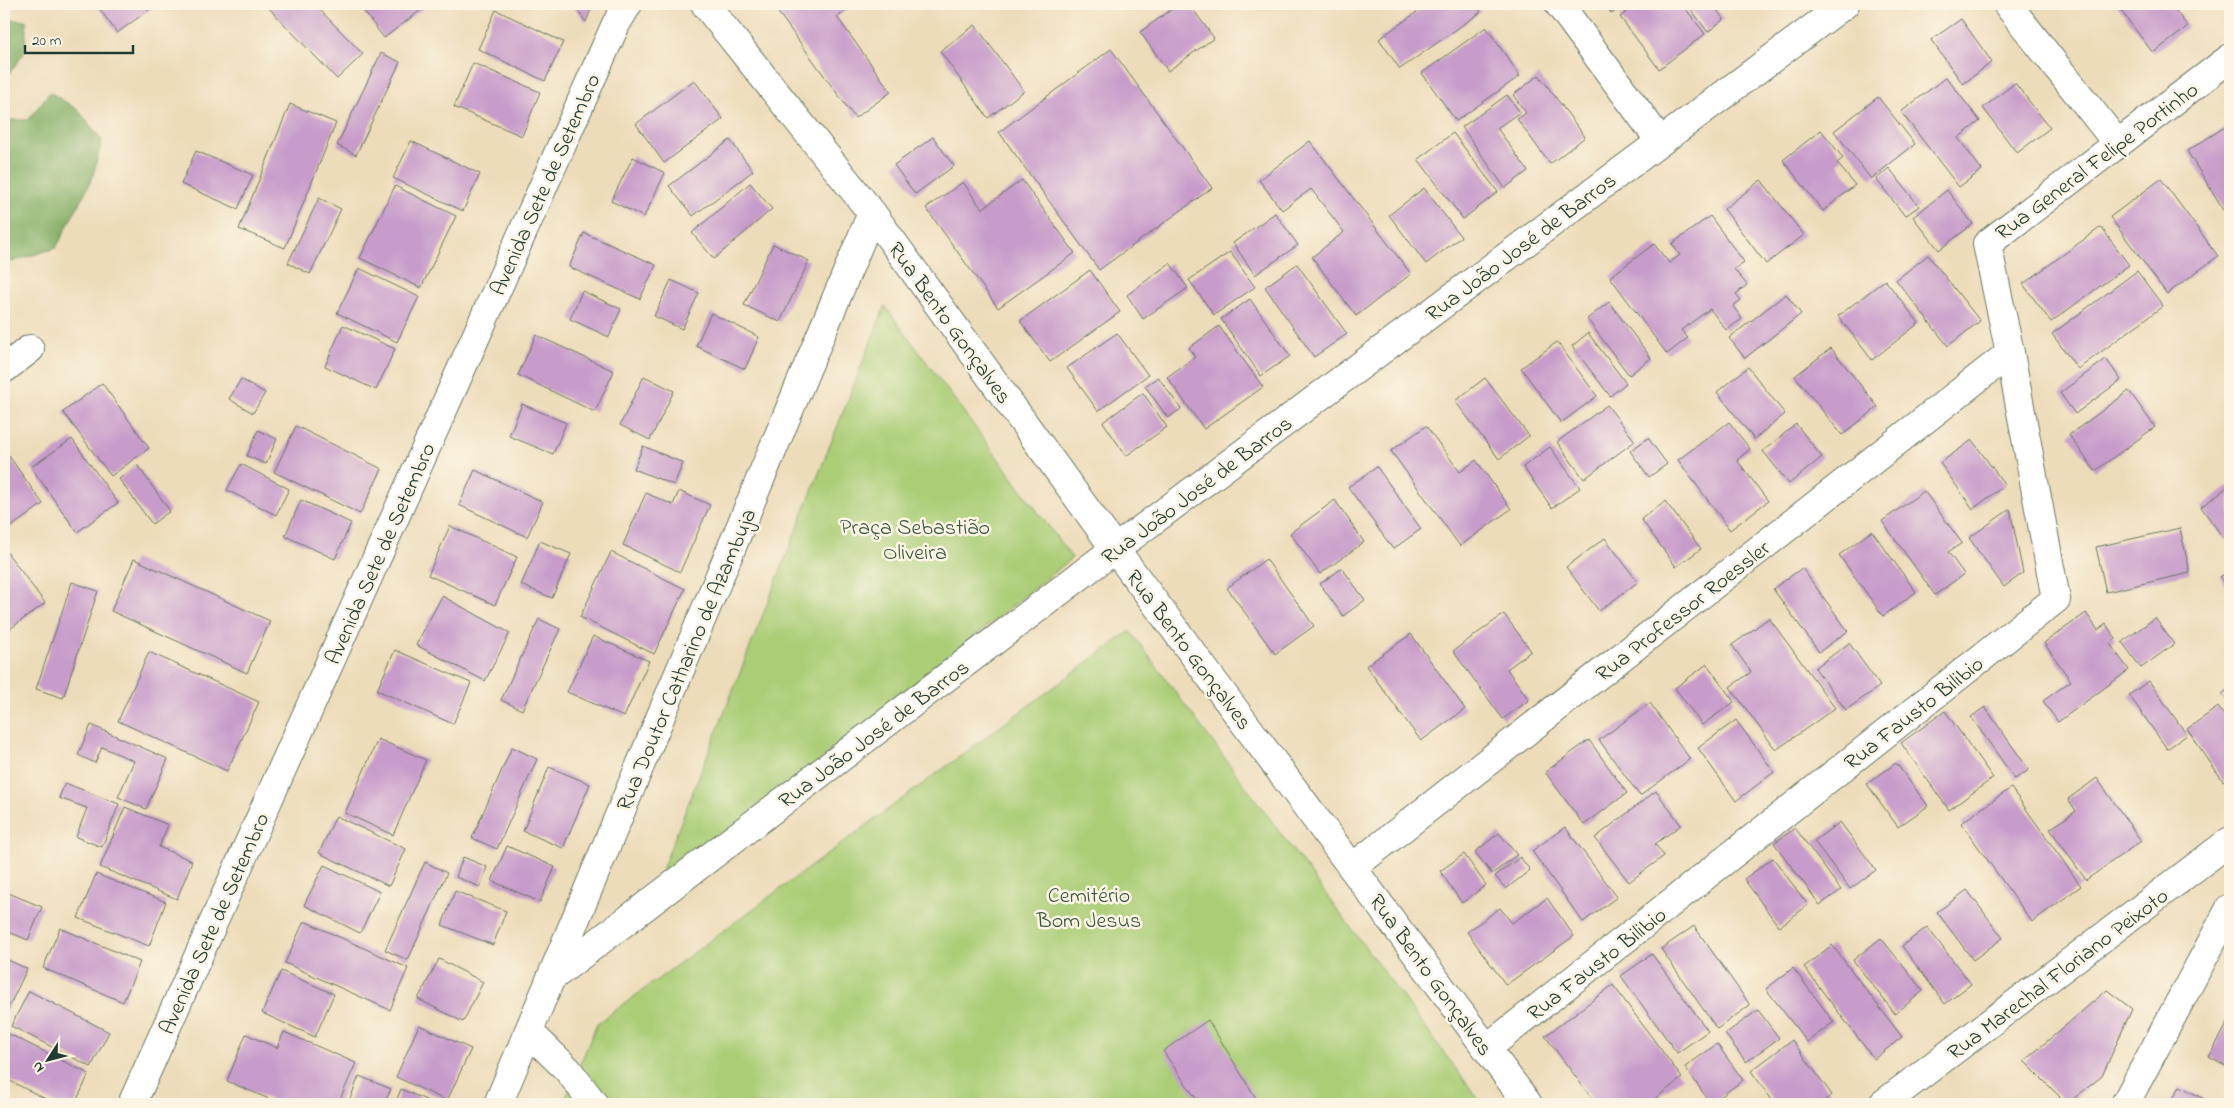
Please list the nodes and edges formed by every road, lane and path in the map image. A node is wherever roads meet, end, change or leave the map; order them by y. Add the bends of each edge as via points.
1 (628, 4) edge
2 (705, 4) edge
3 (1558, 4) edge
4 (1845, 4) edge
5 (2007, 4) edge
6 (2230, 58) edge
7 (1660, 141) junction
8 (2117, 143) junction
9 (872, 213) junction
10 (1986, 244) joint
11 (30, 349) dead end
12 (2010, 353) junction
13 (4, 369) edge
14 (1115, 549) junction
15 (2230, 841) edge
16 (1353, 867) junction
17 (2230, 908) edge
18 (551, 978) junction
19 (529, 1032) junction
20 (1487, 1048) junction
21 (132, 1104) edge
22 (498, 1104) edge
23 (594, 1104) edge
24 (1528, 1104) edge
25 (1883, 1104) edge
26 (2125, 1104) edge

1 - 21 street, Avenida Sete de Setembro via 612,33
2 - 9 street, Rua Bento Gonçalves
3 - 7 street
4 - 7 street, Rua João José de Barros
5 - 8 street
6 - 8 street, Rua General Felipe Portinho
7 - 14 street, Rua João José de Barros
8 - 10 street, Rua General Felipe Portinho
9 - 14 street, Rua Bento Gonçalves
9 - 18 street, Rua Doutor Catharino de Azambuja
10 - 12 street, Rua Fausto Bilibio
11 - 13 street
12 - 16 street, Rua Professor Roessler
12 - 20 street, Rua Fausto Bilibio via 2056,599
14 - 16 street, Rua Bento Gonçalves
14 - 18 street, Rua João José de Barros
15 - 25 street, Rua Marechal Floriano Peixoto
16 - 20 street, Rua Bento Gonçalves
17 - 26 street
18 - 19 street, Rua Doutor Catharino de Azambuja
19 - 22 street, Rua Doutor Catharino de Azambuja
19 - 23 street via 568,1070
20 - 24 street, Rua Bento Gonçalves

